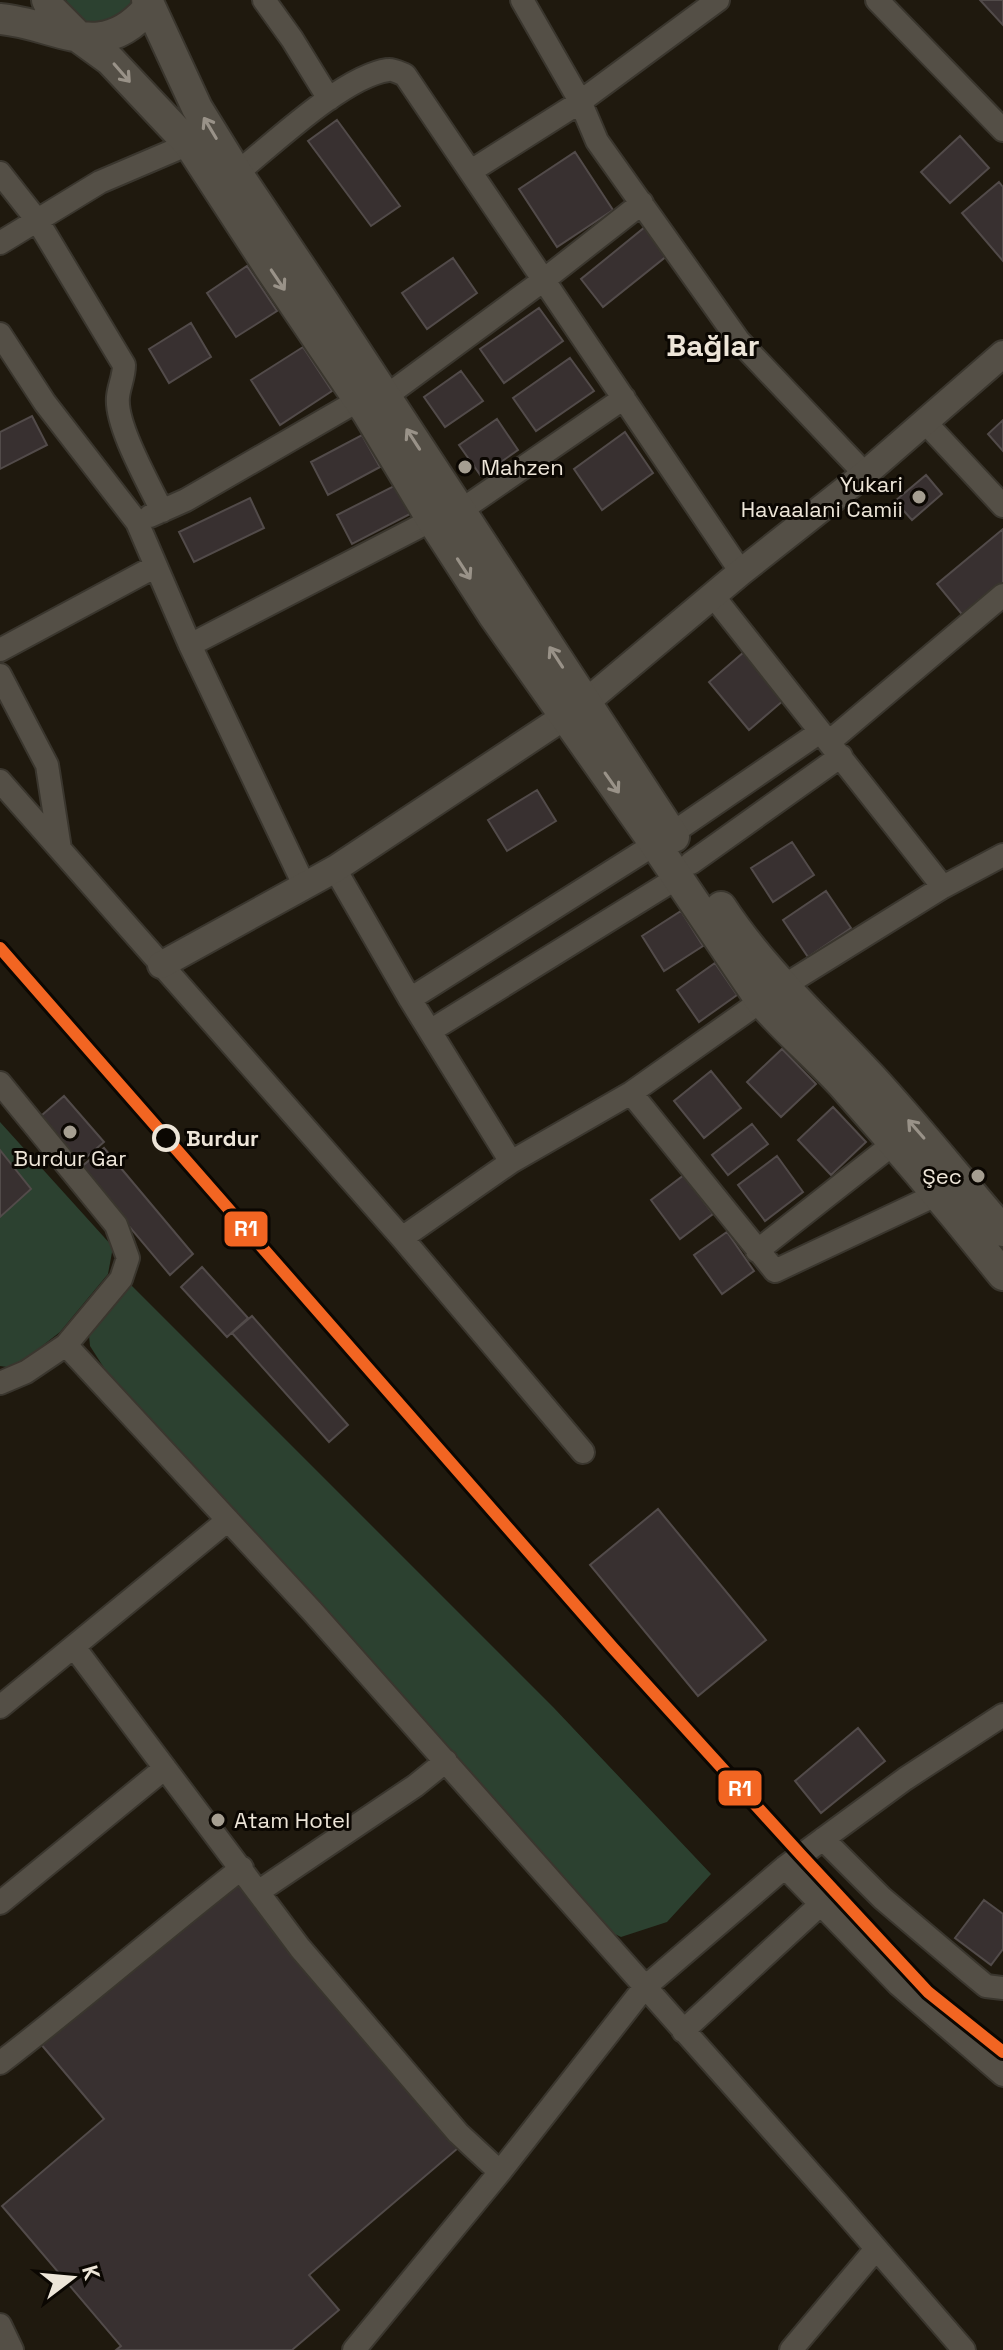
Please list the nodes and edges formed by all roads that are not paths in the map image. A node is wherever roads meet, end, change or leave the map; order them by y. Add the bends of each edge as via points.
1 (47, 0) edge
2 (264, 0) edge
3 (522, 0) edge
4 (718, 0) edge
5 (877, 0) edge
6 (148, 4) edge
7 (0, 19) edge
8 (81, 39) junction
9 (329, 99) junction
10 (580, 101) junction
11 (1003, 130) edge
12 (189, 144) junction
13 (471, 171) junction
14 (0, 173) edge
15 (237, 173) junction
16 (642, 203) junction
17 (37, 220) junction
18 (0, 243) edge
19 (545, 279) junction
20 (0, 334) edge
21 (1003, 354) edge
22 (372, 398) junction
23 (624, 398) junction
24 (925, 422) junction
25 (865, 474) junction
26 (1003, 506) edge
27 (162, 511) junction
28 (460, 511) junction
29 (432, 520) junction
30 (137, 522) junction
31 (156, 566) junction
32 (741, 572) junction
33 (1003, 595) edge
34 (714, 597) junction
35 (190, 645) junction
36 (0, 650) edge
37 (0, 675) edge
38 (575, 710) junction
39 (830, 743) junction
40 (0, 781) edge
41 (663, 839) junction
42 (60, 850) junction
43 (1003, 855) edge
44 (335, 869) junction
45 (684, 871) junction
46 (305, 887) junction
47 (943, 887) junction
48 (161, 965) junction
49 (772, 994) junction
50 (410, 999) junction
51 (430, 1031) junction
52 (0, 1083) edge
53 (631, 1093) junction
54 (893, 1144) junction
55 (511, 1162) junction
56 (938, 1194) junction
57 (1003, 1231) edge
58 (402, 1238) junction
59 (757, 1251) junction
60 (1003, 1275) edge
61 (66, 1345) junction
62 (0, 1383) edge
63 (583, 1452) dead end
64 (228, 1520) junction
65 (74, 1647) junction
66 (0, 1707) edge
67 (1003, 1715) edge
68 (446, 1761) junction
69 (165, 1768) junction
70 (823, 1839) junction
71 (785, 1867) junction
72 (242, 1868) junction
73 (258, 1892) junction
74 (0, 1903) edge
75 (821, 1904) junction
76 (644, 1988) junction
77 (1003, 1988) edge
78 (683, 2031) junction
79 (0, 2063) edge
80 (1003, 2075) edge
81 (500, 2172) junction
82 (876, 2249) junction
83 (0, 2325) edge
84 (12, 2350) edge
85 (354, 2350) edge
86 (791, 2350) edge
87 (964, 2350) edge

1 - 8 main road
2 - 9 street
3 - 10 street
4 - 10 street
5 - 11 street
6 - 8 main road via 136,23 116,34
15 -> 6 main road via 197,108
7 - 8 main road
8 -> 12 main road via 110,60
9 - 13 street via 357,80 390,69 405,75
9 - 15 street
10 - 13 street
10 - 16 street via 597,141
12 - 17 street via 100,182
12 -> 22 main road
13 - 19 street
14 - 17 street
15 - 22 main road
16 - 19 street
16 - 25 street via 739,341
17 - 18 street
17 - 27 street via 124,365 118,398 125,432
19 - 22 street
19 - 23 street
20 - 30 street via 45,403
21 - 24 street
22 - 27 street
28 -> 22 main road
22 - 29 main road
23 - 28 street
23 - 32 street
24 - 25 street
24 - 26 street
25 - 32 street
27 - 30 street
38 -> 28 main road
29 - 35 street
29 -> 38 main road via 494,616
30 - 31 street
31 - 35 street
31 - 36 street
32 - 34 street
33 - 39 street
34 - 38 street
34 - 39 street
35 - 46 street
37 - 42 street via 47,765
38 - 41 main road
38 - 44 street
39 - 41 street
39 - 45 street
39 - 47 street
40 - 42 street
41 - 45 main road
41 - 50 street
42 - 48 street
43 - 47 street
44 - 46 street
44 - 50 street
45 - 49 main road via 740,935
45 - 51 street
46 - 48 street
47 - 49 street
48 - 58 street
49 - 53 street
49 - 54 main road via 779,1022
57 -> 49 main road via 871,1078
50 - 51 street
51 - 55 street
52 - 61 street via 116,1225 128,1258 121,1279
53 - 55 street
53 - 59 street
54 - 56 main road
54 - 59 street
55 - 58 street
56 - 59 street via 775,1271
56 - 60 main road
58 - 63 street
61 - 62 street
61 - 64 street
64 - 65 street
64 - 68 street
65 - 66 street
65 - 69 street
67 - 70 street
68 - 73 street
68 - 76 street
69 - 72 street
69 - 74 street
70 - 71 street
70 - 77 street via 882,1898 986,1986
71 - 75 street
71 - 76 street
72 - 73 street
72 - 79 street
73 - 81 street via 458,2133
75 - 78 street
75 - 80 street via 899,1985
76 - 78 street
76 - 81 street
78 - 82 street
81 - 85 street
82 - 86 street
82 - 87 street
83 - 84 street

